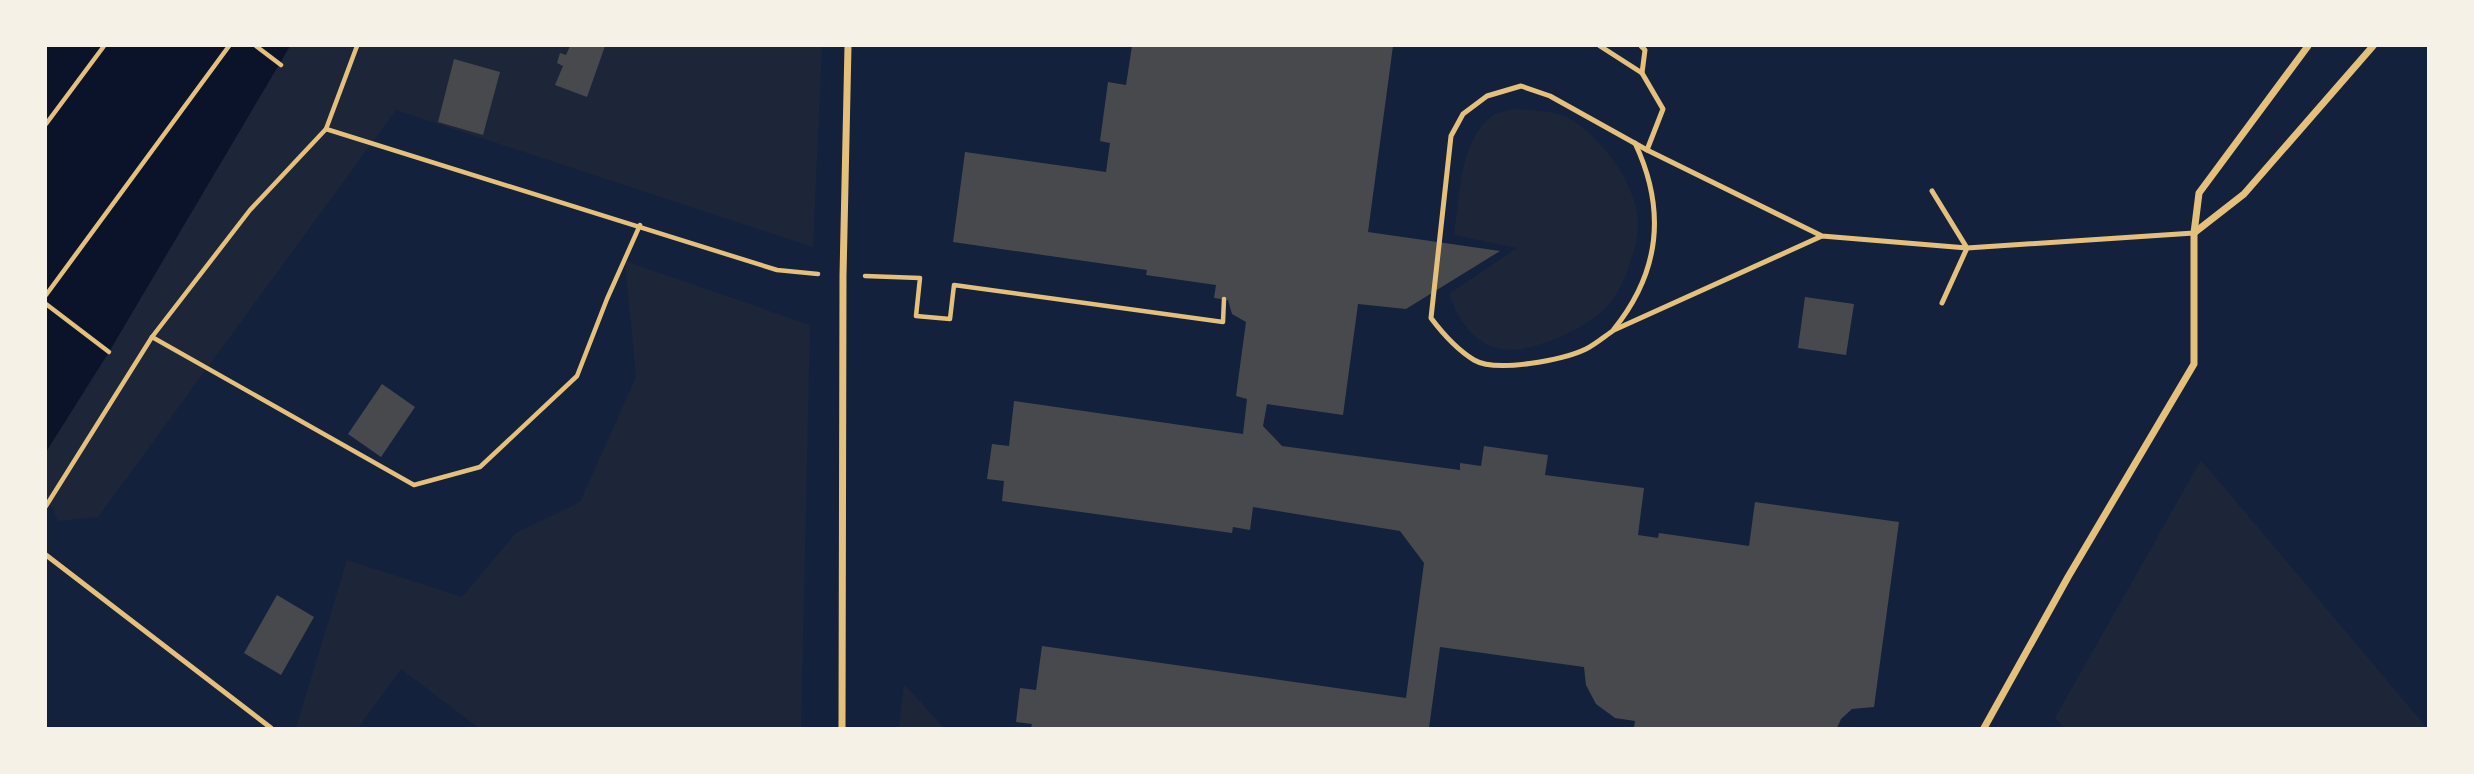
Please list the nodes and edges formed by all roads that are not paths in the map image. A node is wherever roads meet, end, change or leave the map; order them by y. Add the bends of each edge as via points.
1 (848, 46) edge
2 (1600, 46) edge
3 (1641, 46) edge
4 (2308, 46) edge
5 (2373, 46) edge
6 (1642, 72) junction
7 (1635, 143) junction
8 (1647, 150) junction
9 (1932, 191) dead end
10 (2193, 233) junction
11 (1822, 236) junction
12 (1967, 248) junction
13 (1942, 303) dead end
14 (1614, 330) junction
15 (46, 555) edge
16 (271, 729) edge
17 (842, 729) edge
18 (1984, 729) edge

1 - 17 street via 842,276
2 - 6 lane
3 - 6 lane via 1646,50
4 - 10 street via 2199,193
5 - 10 street via 2244,194
6 - 8 lane via 1663,109
7 - 8 lane
7 - 14 lane via 1646,167 1656,220 1647,275
7 - 14 lane via 1550,96 1521,86 1487,96 1463,114 1451,136 1431,318 1450,342 1476,362 1508,366 1586,349
8 - 11 lane
9 - 12 lane
10 - 12 lane
10 - 18 street via 2194,364
11 - 12 lane
11 - 14 lane
12 - 13 lane
15 - 16 lane

